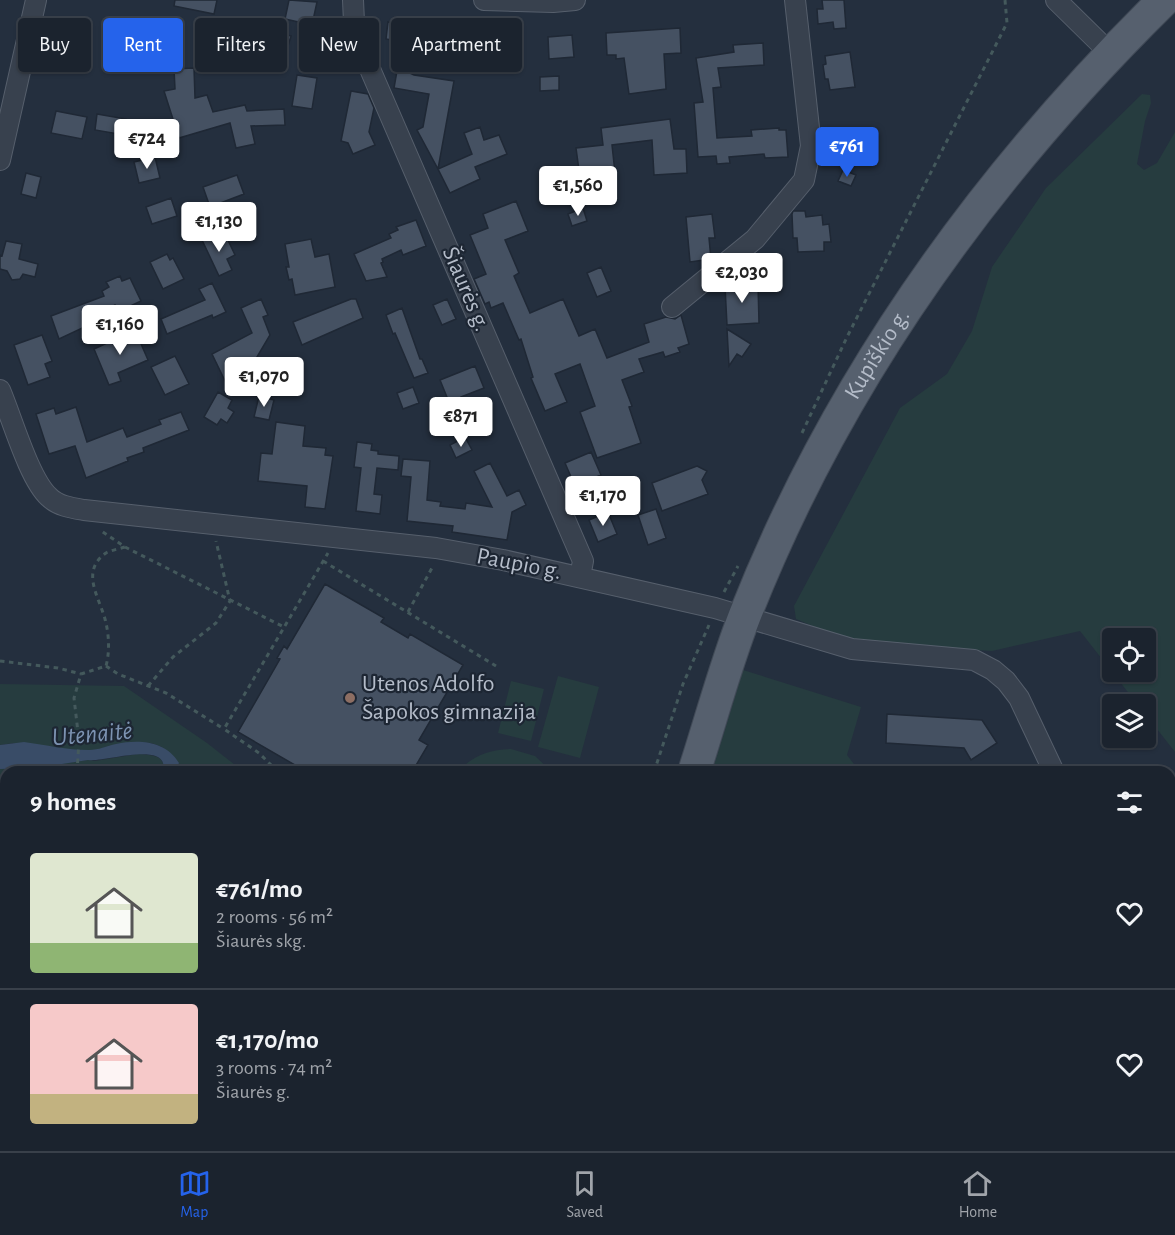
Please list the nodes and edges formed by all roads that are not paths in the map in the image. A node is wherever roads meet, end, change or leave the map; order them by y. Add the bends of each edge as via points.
1 (36, 0) edge
2 (353, 0) edge
3 (484, 0) edge
4 (575, 0) edge
5 (795, 0) edge
6 (1056, 0) edge
7 (1164, 0) edge
8 (1110, 53) junction
9 (0, 160) edge
10 (672, 307) dead end
11 (0, 390) edge
12 (580, 577) junction
13 (730, 612) junction
14 (695, 766) edge
15 (1051, 766) edge

1 - 9 street
2 - 12 street, Šiaurės g. via 357,39 583,561
3 - 4 street
5 - 10 street via 811,146 804,180 755,239
6 - 8 street
7 - 8 main road, Kupiškio g.
8 - 13 main road, Kupiškio g. via 1022,152 884,339 843,407 780,533
11 - 12 street, Paupio g. via 33,474 41,488 58,503 84,510 435,548
12 - 13 street, Paupio g.
13 - 14 main road, Kupiškio g.
13 - 15 street, Paupio g. via 852,649 974,660 993,670 1019,698

